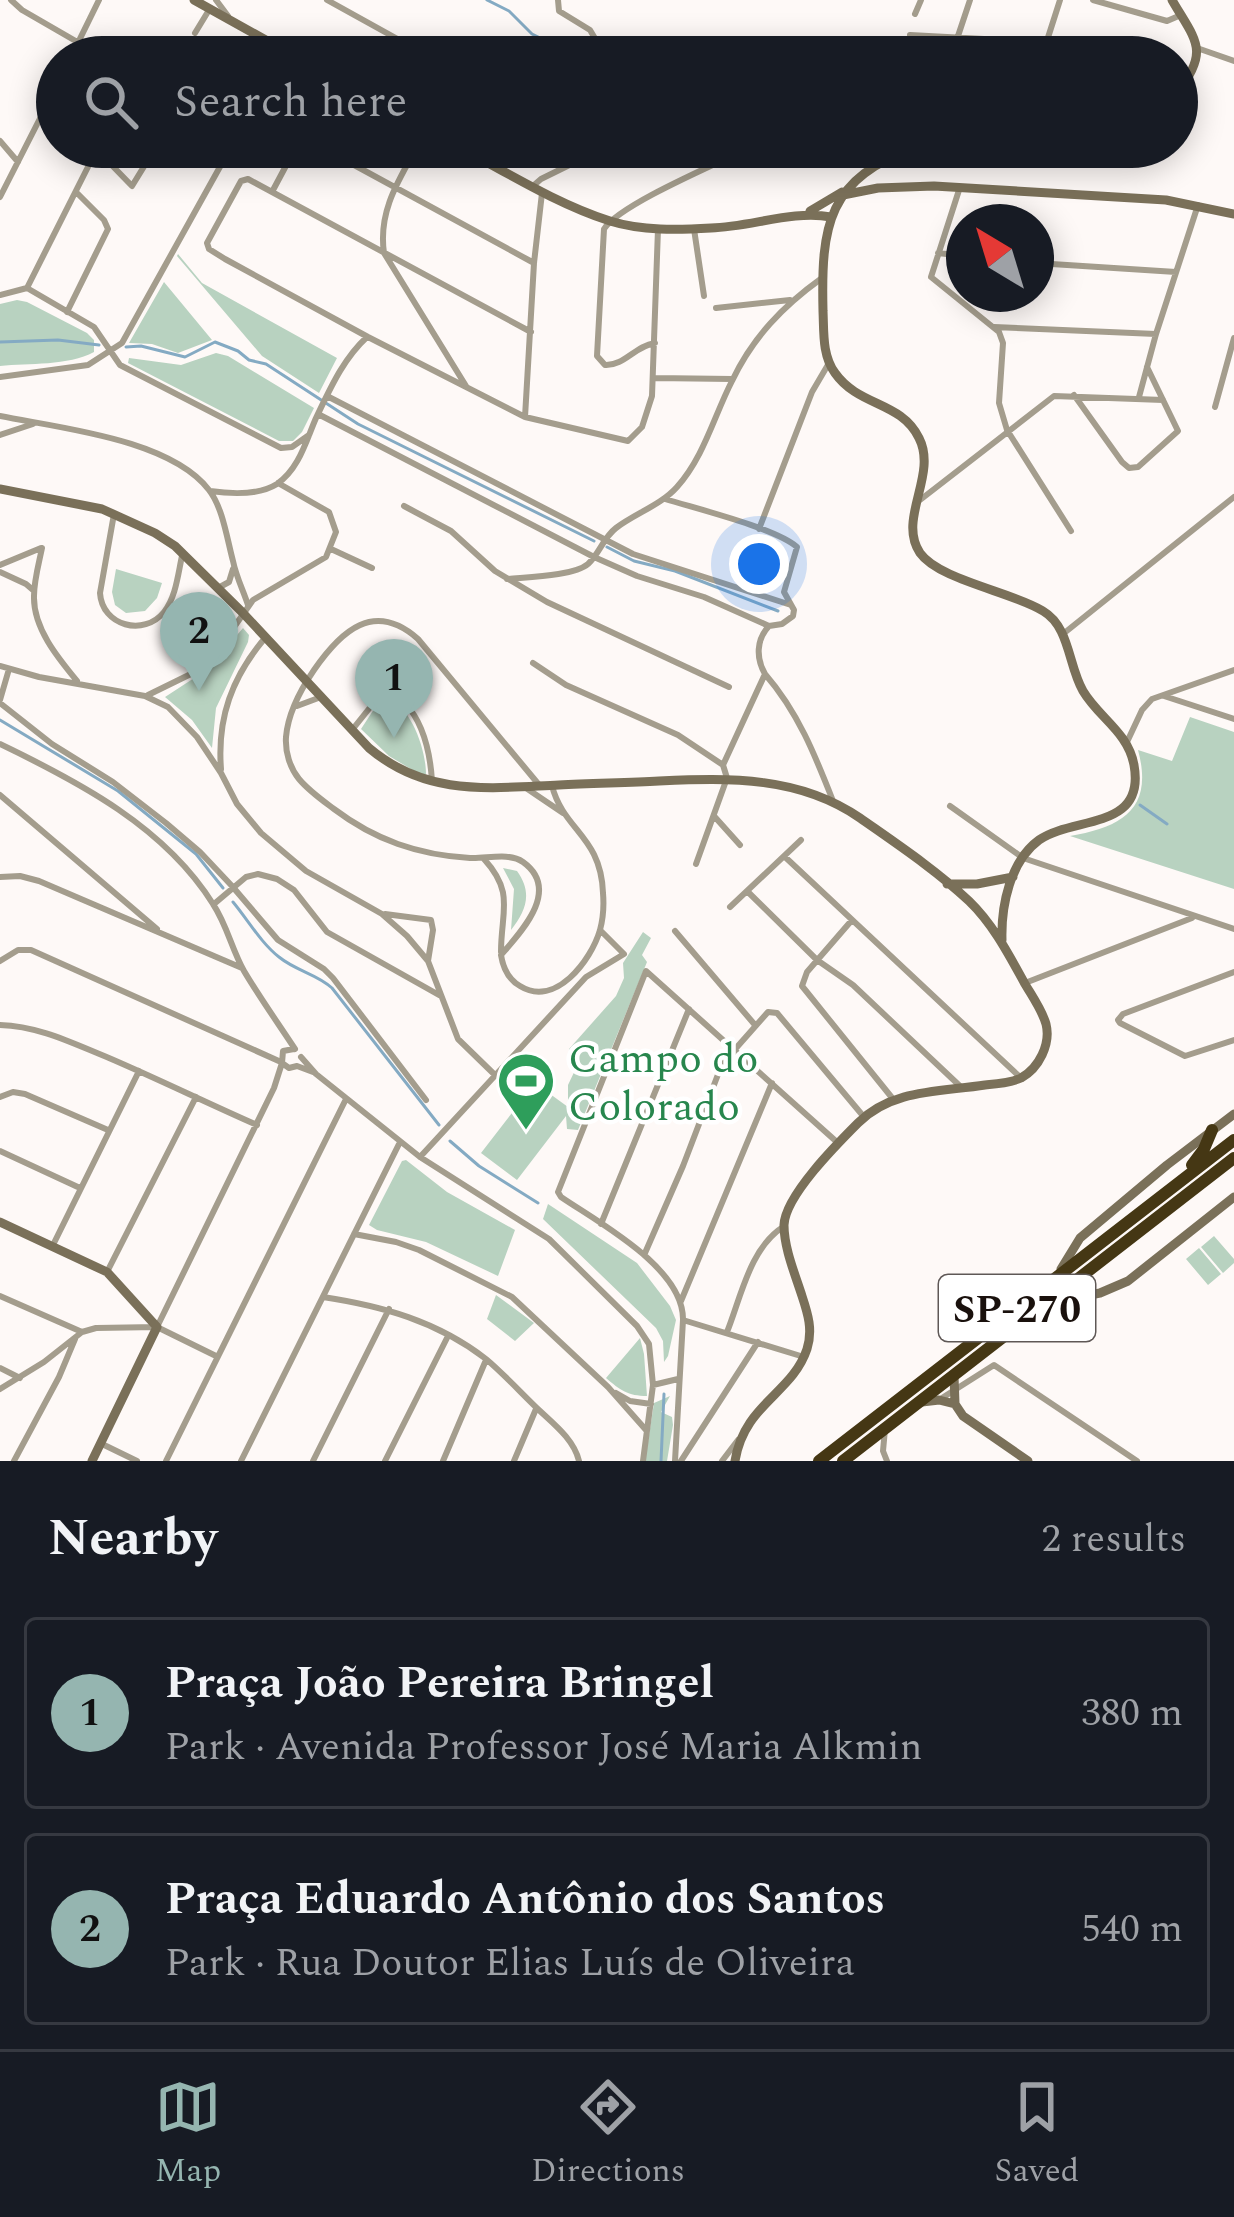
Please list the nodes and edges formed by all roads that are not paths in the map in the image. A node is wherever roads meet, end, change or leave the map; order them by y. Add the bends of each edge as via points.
1 (11, 0) edge
2 (99, 0) edge
3 (196, 0) edge
4 (327, 0) edge
5 (558, 0) edge
6 (921, 0) edge
7 (970, 0) edge
8 (1060, 0) edge
9 (1093, 0) edge
10 (1172, 0) edge
11 (213, 4) edge
12 (915, 14) dead end
13 (1181, 15) junction
14 (195, 33) dead end
15 (910, 35) dead end
16 (66, 36) edge
17 (81, 36) edge
18 (254, 36) edge
19 (392, 36) edge
20 (594, 36) edge
21 (934, 36) edge
22 (958, 36) edge
23 (1048, 36) edge
24 (1194, 36) edge
25 (1198, 48) edge
26 (1234, 61) edge
27 (36, 126) edge
28 (0, 141) edge
29 (18, 162) junction
30 (88, 168) edge
31 (115, 168) edge
32 (143, 168) edge
33 (219, 168) edge
34 (285, 168) edge
35 (359, 168) edge
36 (405, 168) edge
37 (500, 168) edge
38 (562, 168) edge
39 (709, 168) edge
40 (875, 168) edge
41 (866, 174) junction
42 (893, 186) junction
43 (394, 187) junction
44 (878, 188) junction
45 (960, 188) junction
46 (538, 189) junction
47 (848, 191) junction
48 (75, 192) junction
49 (272, 192) junction
50 (0, 197) edge
51 (1198, 206) junction
52 (1234, 214) edge
53 (799, 216) junction
54 (831, 217) junction
55 (609, 220) junction
56 (658, 229) junction
57 (694, 229) junction
58 (384, 253) junction
59 (938, 254) junction
60 (946, 255) edge
61 (535, 263) junction
62 (1054, 263) edge
63 (1176, 272) junction
64 (822, 278) junction
65 (27, 288) junction
66 (0, 295) edge
67 (704, 296) dead end
68 (793, 299) junction
69 (716, 308) dead end
70 (67, 312) junction
71 (994, 327) junction
72 (531, 332) junction
73 (1156, 334) junction
74 (368, 337) junction
75 (1234, 338) edge
76 (655, 343) junction
77 (111, 352) junction
78 (829, 364) junction
79 (1147, 367) junction
80 (0, 376) edge
81 (654, 378) junction
82 (732, 379) junction
83 (468, 389) junction
84 (1074, 395) junction
85 (326, 398) junction
86 (1138, 399) junction
87 (1162, 400) junction
88 (1215, 407) dead end
89 (319, 412) junction
90 (0, 417) edge
91 (525, 417) junction
92 (36, 423) junction
93 (1007, 430) junction
94 (0, 435) edge
95 (309, 436) junction
96 (278, 483) junction
97 (0, 489) edge
98 (211, 491) junction
99 (1234, 497) edge
100 (665, 499) junction
101 (917, 502) junction
102 (404, 506) dead end
103 (114, 514) junction
104 (759, 529) junction
105 (1071, 531) dead end
106 (604, 538) junction
107 (331, 549) junction
108 (183, 553) junction
109 (594, 557) junction
110 (233, 565) junction
111 (0, 568) edge
112 (372, 568) dead end
113 (507, 579) junction
114 (218, 588) junction
115 (35, 592) junction
116 (791, 605) junction
117 (245, 609) junction
118 (769, 626) junction
119 (1063, 634) junction
120 (265, 638) junction
121 (532, 663) dead end
122 (5, 667) edge
123 (1234, 670) edge
124 (764, 674) junction
125 (306, 682) junction
126 (79, 684) junction
127 (729, 687) dead end
128 (1161, 695) junction
129 (145, 696) junction
130 (321, 697) junction
131 (0, 702) edge
132 (294, 707) junction
133 (1234, 719) edge
134 (352, 730) junction
135 (1127, 742) junction
136 (0, 744) edge
137 (723, 765) junction
138 (221, 772) junction
139 (727, 778) junction
140 (432, 783) junction
141 (546, 786) junction
142 (526, 788) junction
143 (0, 795) edge
144 (833, 801) junction
145 (950, 806) dead end
146 (566, 815) junction
147 (714, 815) junction
148 (801, 840) dead end
149 (740, 845) dead end
150 (784, 856) junction
151 (1023, 858) junction
152 (484, 859) junction
153 (696, 864) dead end
154 (0, 877) edge
155 (1013, 877) junction
156 (947, 884) junction
157 (969, 884) junction
158 (232, 886) junction
159 (747, 891) junction
160 (116, 892) junction
161 (960, 894) junction
162 (214, 904) junction
163 (730, 907) dead end
164 (104, 909) junction
165 (382, 914) junction
166 (1196, 917) junction
167 (852, 920) junction
168 (1234, 929) edge
169 (600, 930) junction
170 (160, 931) junction
171 (675, 931) dead end
172 (1002, 943) junction
173 (501, 955) junction
174 (817, 960) junction
175 (0, 961) edge
176 (428, 961) junction
177 (242, 968) junction
178 (1234, 972) edge
179 (1024, 983) junction
180 (442, 997) junction
181 (689, 1009) junction
182 (278, 1022) junction
183 (0, 1025) edge
184 (754, 1025) junction
185 (1234, 1040) edge
186 (734, 1049) junction
187 (288, 1060) junction
188 (139, 1071) junction
189 (496, 1076) junction
190 (1021, 1078) junction
191 (772, 1083) junction
192 (963, 1088) junction
193 (0, 1097) edge
194 (196, 1097) junction
195 (346, 1099) junction
196 (893, 1099) junction
197 (426, 1100) dead end
198 (1234, 1114) edge
199 (864, 1117) junction
200 (256, 1125) junction
201 (109, 1130) junction
202 (1212, 1130) junction
203 (1234, 1140) edge
204 (400, 1141) junction
205 (839, 1144) junction
206 (0, 1150) edge
207 (420, 1156) junction
208 (1234, 1158) edge
209 (80, 1188) junction
210 (1168, 1192) junction
211 (1234, 1197) edge
212 (0, 1222) edge
213 (601, 1224) junction
214 (784, 1226) junction
215 (354, 1234) junction
216 (53, 1245) junction
217 (645, 1253) junction
218 (107, 1272) junction
219 (1056, 1277) junction
220 (0, 1295) edge
221 (322, 1297) junction
222 (681, 1301) junction
223 (1045, 1304) junction
224 (389, 1309) junction
225 (683, 1320) junction
226 (157, 1327) junction
227 (727, 1332) junction
228 (79, 1334) junction
229 (448, 1336) junction
230 (758, 1342) junction
231 (218, 1357) junction
232 (803, 1357) junction
233 (486, 1360) junction
234 (44, 1362) junction
235 (0, 1368) edge
236 (954, 1376) junction
237 (58, 1377) junction
238 (20, 1378) junction
239 (678, 1379) junction
240 (653, 1385) junction
241 (608, 1388) junction
242 (0, 1389) edge
243 (953, 1391) junction
244 (939, 1400) junction
245 (922, 1402) junction
246 (651, 1404) junction
247 (955, 1404) junction
248 (536, 1408) junction
249 (885, 1429) junction
250 (646, 1430) junction
251 (738, 1441) junction
252 (100, 1443) junction
253 (863, 1446) junction
254 (884, 1451) junction
255 (14, 1461) edge
256 (92, 1461) edge
257 (137, 1461) edge
258 (166, 1461) edge
259 (241, 1461) edge
260 (313, 1461) edge
261 (385, 1461) edge
262 (443, 1461) edge
263 (514, 1461) edge
264 (579, 1461) edge
265 (643, 1461) edge
266 (678, 1461) edge
267 (722, 1461) edge
268 (734, 1461) edge
269 (820, 1461) edge
270 (843, 1461) edge
271 (887, 1461) edge
272 (1028, 1461) edge
273 (1137, 1461) edge

1 - 16 street
2 - 17 street
3 - 11 main road
4 - 19 street
5 - 20 street via 560,11
6 - 12 street
7 - 22 street
8 - 23 street
9 - 13 street via 1167,21
10 - 13 main road
11 - 14 street
11 - 18 main road
13 - 24 main road
15 - 21 street
25 - 26 street
27 - 29 street
28 - 29 street
29 - 50 street
30 - 48 street
31 - 32 street via 132,187
33 - 77 street
34 - 49 street
35 - 43 street
36 - 43 street
37 - 46 main road
38 - 46 street via 541,178
39 - 55 street
40 - 41 main road
41 - 42 main road
41 - 44 main road
41 - 47 main road
42 - 44 main road
42 - 45 main road
43 - 58 street
43 - 61 street
44 - 47 main road
45 - 51 main road
45 - 59 street
46 - 55 main road
46 - 61 street
47 - 53 main road
47 - 54 main road
48 - 65 street
48 - 70 street via 104,220 107,235
49 - 58 street
49 - 74 street via 243,179 208,247
51 - 52 main road
51 - 63 street
53 - 54 main road
53 - 57 main road
54 - 64 main road
55 - 56 main road
55 - 76 street via 596,356 614,365
56 - 57 main road
56 - 76 street
57 - 67 street
58 - 72 street
58 - 83 street
59 - 60 street
59 - 71 street via 934,280
61 - 72 street
62 - 63 street
63 - 73 street
64 - 68 street
64 - 78 main road
65 - 66 street
65 - 70 street
68 - 69 street
68 - 82 street
70 - 77 street via 94,327
71 - 73 street
71 - 93 street via 1002,338 999,403
72 - 91 street
73 - 79 street
74 - 83 street
74 - 85 street
75 - 88 street
76 - 81 street
77 - 80 street via 75,368
77 - 95 street via 125,368 281,448
78 - 101 main road via 854,393 901,416 918,435 925,464
78 - 104 street
79 - 86 street
79 - 87 street
81 - 82 street
81 - 91 street via 648,414 628,441
82 - 100 street via 699,455
83 - 91 street
84 - 86 street
84 - 87 street via 1132,469 1177,434
84 - 93 street via 1048,399
85 - 89 street
85 - 106 street
86 - 87 street
89 - 95 street
89 - 109 street
90 - 92 street
92 - 94 street
92 - 98 street via 148,451
93 - 101 street
93 - 105 street
95 - 96 street
96 - 98 street via 254,492
96 - 107 street via 329,512
97 - 103 main road
98 - 110 street
99 - 119 street
100 - 104 street
100 - 106 street
101 - 119 main road via 914,537 928,562 1045,611
102 - 113 street via 452,531
103 - 108 main road
103 - 108 street via 100,593 109,617 142,625 163,614
104 - 116 street via 796,544 784,592
106 - 109 street
106 - 116 street
107 - 112 street
107 - 117 street
108 - 114 main road
109 - 113 street via 574,571
109 - 118 street
110 - 114 street
110 - 117 street
111 - 115 street
111 - 115 street via 42,548
113 - 127 street
114 - 117 main road
115 - 126 street via 36,618
116 - 118 street via 790,619
117 - 120 main road
117 - 129 street via 199,670
118 - 124 street via 758,650
119 - 135 main road via 1084,693
120 - 125 main road
120 - 138 street via 226,704
121 - 137 street
122 - 126 street
122 - 131 street
123 - 128 street
124 - 137 street
124 - 144 street via 800,723
125 - 130 main road
125 - 132 street
125 - 141 street via 349,630 368,622 398,626
126 - 129 street
128 - 133 street
128 - 135 street via 1147,703
129 - 138 street via 189,726
130 - 132 street
130 - 134 main road
131 - 158 street via 166,823
132 - 152 street via 287,754 321,799 398,846
134 - 140 main road via 383,760
134 - 140 street via 380,695 392,692 423,735
135 - 151 main road via 1135,773 1125,806 1047,836
136 - 162 street via 142,827
137 - 139 street
138 - 165 street via 274,846
139 - 141 main road
139 - 144 main road
139 - 147 street
140 - 142 main road
141 - 142 main road
141 - 146 street
142 - 146 street
143 - 160 street
144 - 156 main road
145 - 151 street
146 - 169 street via 599,867
147 - 149 street
147 - 153 street
148 - 150 street
150 - 159 street
150 - 167 street
151 - 155 main road
151 - 166 street
152 - 173 street via 503,887
152 - 173 street via 522,860 537,884 532,918
154 - 164 street via 30,877
155 - 157 main road
155 - 172 main road
156 - 157 main road
156 - 161 main road
157 - 161 main road
158 - 162 street
158 - 180 street via 258,874 287,884 327,932
158 - 197 street via 278,940 333,978
159 - 163 street
159 - 174 street
160 - 164 street
160 - 170 street
161 - 172 main road
162 - 177 street
164 - 170 street
165 - 176 street
165 - 176 street via 431,920
166 - 168 street
166 - 179 street
167 - 174 street
167 - 190 street
169 - 173 street via 582,964 546,992 513,982
169 - 189 street via 624,954 586,977
170 - 177 street
171 - 184 street
172 - 179 main road
174 - 192 street
174 - 196 street via 802,986
175 - 187 street via 31,950
176 - 180 street
177 - 182 street
178 - 185 street via 1118,1018 1185,1057
179 - 190 main road via 1046,1035 1037,1064
180 - 189 street via 458,1039
181 - 186 street
181 - 213 street
181 - 213 street via 646,971 558,1192
182 - 187 street
182 - 187 street via 296,1049
183 - 188 street via 46,1033
184 - 186 street
184 - 199 street via 777,1013
186 - 191 street
186 - 217 street
187 - 195 street
187 - 200 street
188 - 194 street
188 - 201 street
189 - 207 street
190 - 192 main road
191 - 205 street
191 - 222 street
192 - 196 main road
193 - 201 street via 25,1094
194 - 200 street
194 - 218 street
195 - 204 street
195 - 231 street
196 - 199 main road
198 - 202 main road
199 - 205 main road
200 - 226 street
201 - 209 street
202 - 210 highway
202 - 219 main road via 1080,1238
203 - 210 highway, SP-270
204 - 207 street
204 - 215 street
205 - 214 main road via 799,1191
206 - 209 street
207 - 240 street via 549,1238 646,1337
208 - 223 highway, SP-270
209 - 216 street
210 - 219 highway, SP-270
211 - 223 main road via 1127,1281
212 - 216 main road
213 - 217 street
214 - 227 street via 759,1250
214 - 232 main road via 810,1326
215 - 221 street
215 - 241 street via 419,1250 512,1297
216 - 218 main road
217 - 222 street
218 - 226 main road
219 - 269 highway, SP-270
220 - 228 street
221 - 224 street
221 - 259 street
222 - 225 street
223 - 236 highway, SP-270
224 - 229 street
224 - 260 street
225 - 227 street
225 - 239 street
226 - 228 street
226 - 231 street
226 - 252 main road
227 - 230 street
228 - 234 street
228 - 237 street
229 - 233 street
229 - 261 street
230 - 232 street
230 - 266 street
231 - 258 street
232 - 251 main road
233 - 248 street
233 - 262 street
234 - 237 street
234 - 238 street
235 - 238 street
236 - 243 main road
236 - 245 highway, SP-270
237 - 255 street
238 - 242 street
239 - 240 street
239 - 266 street
240 - 246 street
241 - 246 street
241 - 250 street
243 - 244 street
243 - 247 main road
243 - 273 street via 994,1365
244 - 245 main road
244 - 247 main road
245 - 249 highway, SP-270
246 - 250 street
247 - 272 main road
248 - 263 street
248 - 264 street
249 - 253 highway, SP-270
249 - 254 street
250 - 265 street
251 - 267 street
251 - 268 main road
252 - 256 main road
252 - 257 street
253 - 254 street
253 - 270 highway, SP-270
254 - 271 street

